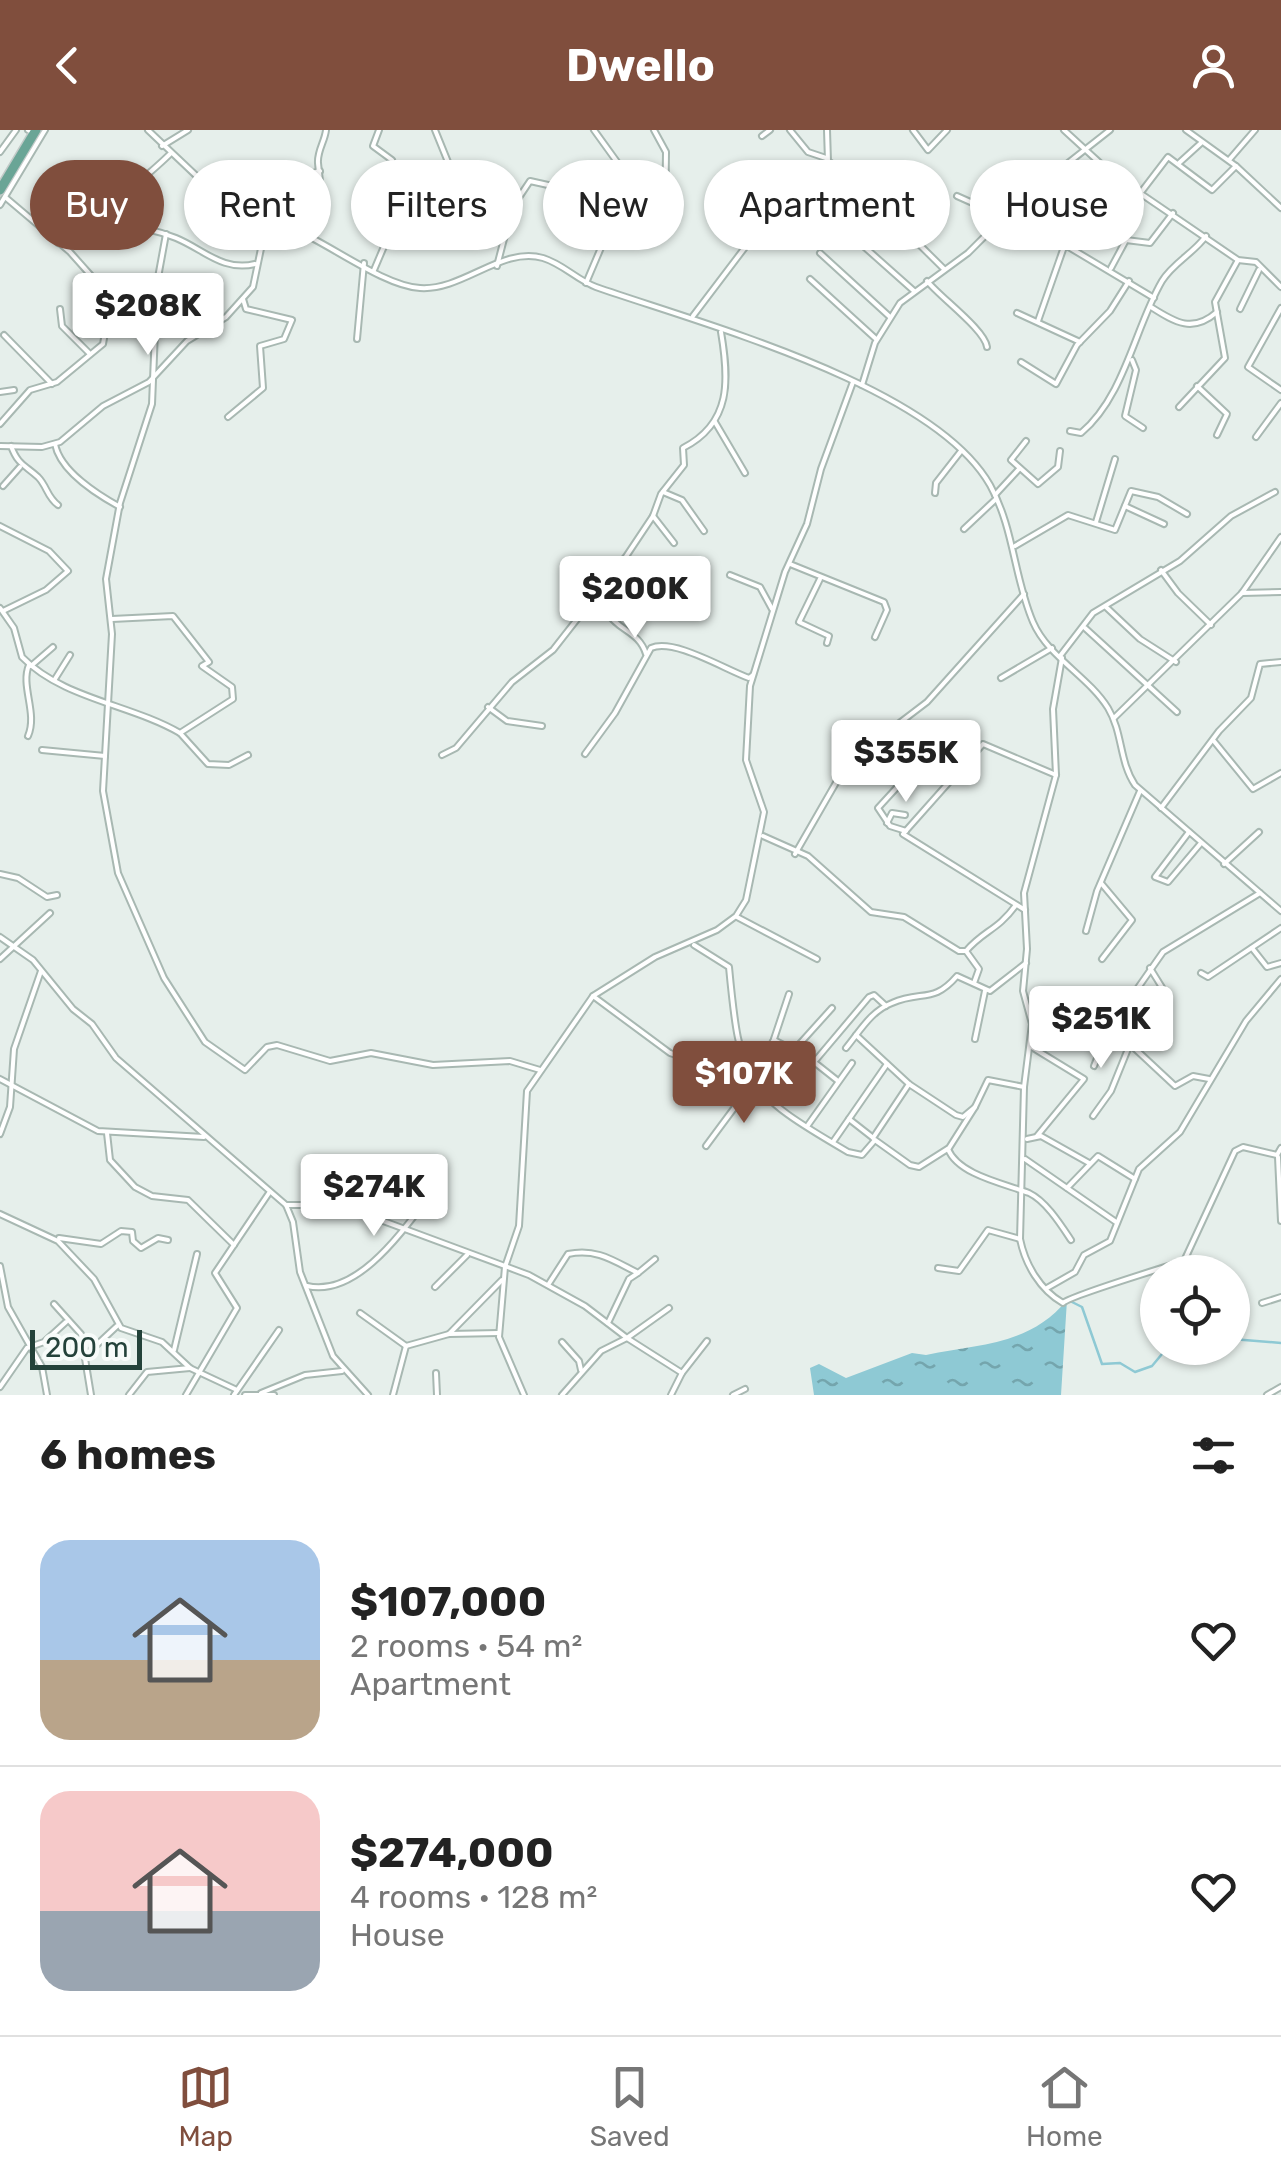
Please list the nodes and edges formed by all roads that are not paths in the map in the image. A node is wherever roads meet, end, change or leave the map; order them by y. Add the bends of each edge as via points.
1 (16, 130) edge
2 (31, 130) edge
3 (44, 130) edge
4 (148, 130) edge
5 (188, 130) edge
6 (326, 130) edge
7 (379, 130) edge
8 (434, 130) edge
9 (594, 130) edge
10 (654, 130) edge
11 (770, 130) edge
12 (790, 130) edge
13 (827, 130) edge
14 (913, 130) edge
15 (947, 130) edge
16 (1064, 130) edge
17 (1110, 130) edge
18 (1186, 130) edge
19 (1256, 130) edge
20 (762, 136) dead end
21 (1201, 142) junction
22 (162, 146) junction
23 (1085, 149) junction
24 (0, 152) edge
25 (171, 153) junction
26 (826, 158) junction
27 (164, 160) edge
28 (317, 160) edge
29 (392, 160) dead end
30 (446, 160) edge
31 (616, 160) edge
32 (666, 160) edge
33 (1071, 160) edge
34 (1098, 160) edge
35 (1228, 161) junction
36 (1179, 163) junction
37 (184, 166) edge
38 (1236, 166) junction
39 (0, 181) edge
40 (543, 184) edge
41 (1144, 189) edge
42 (1144, 193) edge
43 (2, 194) edge
44 (958, 196) dead end
45 (970, 201) edge
46 (0, 205) edge
47 (1281, 208) edge
48 (1173, 213) junction
49 (30, 219) edge
50 (166, 234) joint
51 (1206, 236) junction
52 (331, 247) edge
53 (63, 250) edge
54 (259, 250) edge
55 (382, 250) edge
56 (600, 250) edge
57 (742, 250) edge
58 (868, 250) edge
59 (970, 250) edge
60 (1063, 250) edge
61 (1075, 250) edge
62 (820, 253) dead end
63 (1238, 260) junction
64 (364, 263) junction
65 (255, 264) junction
66 (496, 266) junction
67 (944, 269) junction
68 (374, 270) junction
69 (1110, 270) junction
70 (1259, 270) junction
71 (810, 279) dead end
72 (927, 281) junction
73 (1129, 281) junction
74 (157, 283) junction
75 (586, 283) junction
76 (1281, 287) edge
77 (914, 290) junction
78 (243, 298) junction
79 (1154, 298) junction
80 (1151, 308) junction
81 (1281, 308) edge
82 (60, 309) dead end
83 (1240, 309) dead end
84 (1216, 312) junction
85 (1017, 313) dead end
86 (693, 316) junction
87 (890, 317) junction
88 (1038, 321) junction
89 (721, 330) junction
90 (200, 332) junction
91 (4, 335) dead end
92 (357, 339) dead end
93 (876, 340) junction
94 (1080, 342) junction
95 (987, 347) dead end
96 (90, 354) junction
97 (1132, 359) junction
98 (1022, 362) dead end
99 (152, 378) junction
100 (854, 382) junction
101 (52, 384) junction
102 (862, 385) junction
103 (1198, 386) junction
104 (14, 390) dead end
105 (1281, 390) edge
106 (0, 392) edge
107 (1281, 403) edge
108 (1179, 407) dead end
109 (228, 418) dead end
110 (715, 422) junction
111 (0, 424) edge
112 (1143, 428) dead end
113 (1070, 431) dead end
114 (1217, 435) dead end
115 (1256, 437) dead end
116 (1026, 440) dead end
117 (55, 444) junction
118 (0, 446) edge
119 (10, 446) junction
120 (961, 451) junction
121 (1060, 451) dead end
122 (1114, 459) dead end
123 (20, 467) junction
124 (1019, 470) junction
125 (745, 472) dead end
126 (3, 486) dead end
127 (663, 492) junction
128 (1275, 492) dead end
129 (935, 493) dead end
130 (995, 498) junction
131 (58, 505) dead end
132 (1124, 506) junction
133 (120, 507) junction
134 (1187, 514) dead end
135 (653, 516) junction
136 (1096, 523) junction
137 (1164, 524) dead end
138 (0, 526) edge
139 (964, 529) dead end
140 (704, 531) dead end
141 (1281, 537) edge
142 (674, 543) dead end
143 (1015, 546) junction
144 (625, 558) junction
145 (789, 563) junction
146 (1161, 570) junction
147 (730, 575) dead end
148 (820, 579) junction
149 (1026, 592) junction
150 (1242, 592) junction
151 (1281, 592) edge
152 (1104, 606) junction
153 (772, 608) junction
154 (2, 609) edge
155 (110, 618) junction
156 (1210, 624) junction
157 (1083, 626) junction
158 (875, 638) dead end
159 (827, 644) dead end
160 (53, 647) dead end
161 (1052, 648) junction
162 (646, 654) junction
163 (70, 655) dead end
164 (1060, 657) junction
165 (1176, 662) junction
166 (1281, 662) edge
167 (30, 666) junction
168 (753, 675) junction
169 (1000, 678) dead end
170 (55, 679) junction
171 (1150, 686) junction
172 (106, 700) junction
173 (488, 708) junction
174 (1177, 712) dead end
175 (1114, 718) junction
176 (542, 726) dead end
177 (180, 733) junction
178 (28, 736) dead end
179 (1212, 739) junction
180 (933, 748) dead end
181 (42, 750) dead end
182 (585, 754) dead end
183 (442, 755) dead end
184 (104, 756) junction
185 (248, 756) dead end
186 (1281, 773) edge
187 (1056, 775) junction
188 (1140, 791) junction
189 (1161, 808) junction
190 (906, 815) dead end
191 (887, 823) junction
192 (906, 831) junction
193 (1190, 832) junction
194 (1259, 832) dead end
195 (761, 835) junction
196 (1200, 844) junction
197 (795, 854) junction
198 (1224, 864) junction
199 (0, 874) edge
200 (1101, 883) junction
201 (1260, 893) junction
202 (57, 895) dead end
203 (1016, 905) junction
204 (1025, 910) junction
205 (1281, 911) edge
206 (50, 913) dead end
207 (736, 916) junction
208 (1281, 928) edge
209 (1086, 932) dead end
210 (0, 937) edge
211 (692, 944) junction
212 (15, 947) junction
213 (1252, 948) junction
214 (966, 950) junction
215 (0, 959) edge
216 (816, 959) dead end
217 (1102, 959) dead end
218 (1281, 962) edge
219 (1026, 963) junction
220 (1150, 968) junction
221 (41, 969) junction
222 (1200, 973) dead end
223 (1281, 979) edge
224 (974, 983) junction
225 (985, 989) junction
226 (789, 994) dead end
227 (593, 996) junction
228 (886, 1006) junction
229 (832, 1008) dead end
230 (1031, 1015) junction
231 (848, 1020) junction
232 (861, 1029) junction
233 (1107, 1033) junction
234 (856, 1036) junction
235 (975, 1039) dead end
236 (773, 1042) junction
237 (1130, 1044) junction
238 (1030, 1046) junction
239 (846, 1048) dead end
240 (796, 1049) junction
241 (812, 1061) junction
242 (852, 1063) dead end
243 (887, 1064) junction
244 (1094, 1066) dead end
245 (540, 1070) junction
246 (0, 1079) edge
247 (1210, 1079) junction
248 (750, 1081) junction
249 (838, 1081) junction
250 (12, 1083) junction
251 (909, 1084) junction
252 (1024, 1087) junction
253 (975, 1107) junction
254 (1093, 1116) dead end
255 (848, 1119) junction
256 (808, 1125) junction
257 (108, 1133) junction
258 (0, 1134) edge
259 (1037, 1136) junction
260 (204, 1137) junction
261 (874, 1139) junction
262 (1025, 1140) junction
263 (833, 1142) junction
264 (706, 1146) dead end
265 (1281, 1148) edge
266 (948, 1149) junction
267 (1278, 1156) junction
268 (1025, 1158) junction
269 (1089, 1163) junction
270 (1135, 1180) junction
271 (1067, 1188) junction
272 (434, 1190) dead end
273 (1023, 1192) junction
274 (269, 1193) junction
275 (286, 1205) junction
276 (0, 1214) edge
277 (1281, 1221) edge
278 (1116, 1222) junction
279 (402, 1232) junction
280 (54, 1237) junction
281 (1020, 1238) junction
282 (168, 1240) dead end
283 (1072, 1240) dead end
284 (234, 1245) junction
285 (196, 1254) dead end
286 (467, 1255) junction
287 (655, 1258) dead end
288 (0, 1266) edge
289 (506, 1267) junction
290 (938, 1268) dead end
291 (638, 1273) junction
292 (504, 1278) junction
293 (548, 1285) junction
294 (435, 1287) dead end
295 (1047, 1288) junction
296 (310, 1289) junction
297 (1281, 1297) edge
298 (1262, 1303) dead end
299 (54, 1304) dead end
300 (669, 1308) dead end
301 (360, 1312) dead end
302 (66, 1321) junction
303 (608, 1323) junction
304 (118, 1324) junction
305 (279, 1330) dead end
306 (500, 1333) junction
307 (449, 1334) junction
308 (627, 1338) junction
309 (708, 1341) dead end
310 (562, 1342) dead end
311 (406, 1346) junction
312 (30, 1347) junction
313 (174, 1350) junction
314 (88, 1352) junction
315 (190, 1368) junction
316 (581, 1370) junction
317 (342, 1371) junction
318 (197, 1372) junction
319 (436, 1373) dead end
320 (682, 1373) junction
321 (0, 1386) edge
322 (1281, 1387) edge
323 (745, 1389) dead end
324 (261, 1392) junction
325 (236, 1393) edge
326 (364, 1393) edge
327 (47, 1395) edge
328 (91, 1395) edge
329 (129, 1395) edge
330 (186, 1395) edge
331 (245, 1395) edge
332 (274, 1395) edge
333 (393, 1395) edge
334 (436, 1395) edge
335 (524, 1395) edge
336 (562, 1395) edge
337 (671, 1395) edge
338 (733, 1395) edge
339 (1267, 1395) edge

1 - 24 street
2 - 39 main road
2 - 43 main road
3 - 43 street
4 - 22 street
5 - 22 street
6 - 28 street
7 - 29 street via 374,146
8 - 30 street
9 - 31 street
10 - 32 street
11 - 20 street
12 - 26 street via 808,152
13 - 26 street
14 - 15 street via 928,150
16 - 23 street
17 - 23 street
18 - 21 street
19 - 35 street
21 - 35 street
21 - 36 street
22 - 25 street
23 - 33 street
23 - 34 street
25 - 27 street
25 - 37 street
26 - 67 street
35 - 38 street
36 - 38 street via 1212,190
36 - 41 street via 1162,160
38 - 47 street
40 - 66 street via 530,180 512,208
42 - 48 street
43 - 46 street
43 - 49 street
44 - 45 street
48 - 51 street
48 - 69 street via 1150,244 1126,240
50 - 65 street via 218,262
50 - 74 street
51 - 63 street
51 - 79 street via 1169,272
52 - 64 street
53 - 96 street via 111,298 107,339
54 - 65 street
55 - 68 street
56 - 75 street
57 - 86 street
58 - 77 street
59 - 67 street
60 - 88 street
61 - 69 street
62 - 87 street
63 - 70 street via 1256,262
63 - 84 street
64 - 68 street
64 - 92 street
65 - 78 street via 256,282
66 - 68 street via 430,288 406,286
66 - 75 street via 532,256
67 - 72 street
69 - 73 street
70 - 76 street
70 - 83 street
71 - 93 street
72 - 77 street
72 - 95 street via 985,336
73 - 79 street
73 - 94 street
74 - 90 street
74 - 99 street
75 - 86 street
77 - 87 street
78 - 90 street
78 - 109 street via 246,309 292,323 284,338 260,346 264,385
79 - 80 street
80 - 84 street via 1192,326
80 - 97 street
81 - 105 street via 1248,367
82 - 96 street via 62,326
84 - 103 street via 1225,358
85 - 88 street
86 - 89 street
87 - 93 street
88 - 94 street
89 - 100 street
89 - 110 street via 727,394
90 - 99 street
91 - 101 street
93 - 102 street
94 - 98 street via 1053,385
96 - 101 street
97 - 112 street via 1136,370 1125,416
97 - 113 street via 1089,427
99 - 117 street
99 - 133 street via 152,404
100 - 102 street
100 - 145 street
101 - 111 street via 30,390
102 - 120 street via 922,416
103 - 108 street
103 - 114 street via 1227,414
104 - 106 street
107 - 115 street
110 - 125 street
110 - 127 street via 684,448 686,462
116 - 124 street via 1011,460
117 - 119 street
117 - 133 street via 59,457
118 - 119 street
119 - 123 street
120 - 129 street
120 - 130 street
121 - 124 street via 1058,467 1040,484
122 - 136 street
123 - 126 street
123 - 131 street via 42,480
124 - 130 street
127 - 135 street
127 - 140 street via 682,500
128 - 146 street via 1231,516
130 - 139 street
130 - 143 street
132 - 134 street via 1133,491
132 - 136 street via 1115,530
132 - 137 street
133 - 155 street via 106,579
135 - 142 street
135 - 144 street
136 - 143 street via 1068,515
138 - 154 street via 49,550 68,571 46,590
141 - 150 street
143 - 149 street
144 - 162 street via 632,581 607,612 638,637
144 - 173 street via 554,650
145 - 148 street
145 - 153 street
146 - 152 street
146 - 156 street
147 - 153 street via 760,587
148 - 158 street via 884,602
148 - 159 street via 799,622 829,636
149 - 161 street via 1034,624
149 - 197 street via 927,702 860,753
150 - 151 street
150 - 156 street
152 - 157 street
152 - 165 street
153 - 168 street
154 - 167 street
155 - 172 street
155 - 177 street via 173,616 201,647 209,662 202,666 232,687 232,700
156 - 165 street
157 - 164 street
157 - 171 street
160 - 167 street
161 - 164 street
161 - 169 street
162 - 168 street via 665,644 718,668
162 - 182 street
163 - 170 street
164 - 175 street
164 - 187 street via 1053,709
165 - 171 street
166 - 179 street via 1260,664 1252,698
167 - 170 street
167 - 178 street
168 - 195 street via 746,760 764,804
170 - 172 street via 80,695
171 - 174 street
171 - 175 street
172 - 177 street
172 - 184 street
173 - 176 street via 507,720
173 - 183 street via 456,748
175 - 188 street via 1126,770
177 - 185 street via 208,764 229,766
179 - 186 street via 1253,788
179 - 189 street
180 - 191 street via 881,802
181 - 184 street
184 - 245 street via 104,805 118,872 164,978 207,1044 248,1070 276,1045 330,1061 371,1053 432,1065 510,1060
187 - 192 street via 984,744
187 - 204 street via 1026,881
188 - 189 street
188 - 200 street
189 - 193 street
190 - 191 street via 892,813
191 - 192 street
192 - 203 street via 905,837
193 - 196 street
193 - 196 street via 1156,877 1168,882
194 - 198 street
195 - 197 street
195 - 207 street via 749,894
196 - 198 street
197 - 214 street via 818,864 871,912 904,917
198 - 201 street
199 - 202 street
200 - 209 street
200 - 217 street via 1132,920
201 - 205 street
201 - 220 street via 1163,952
203 - 204 street
203 - 214 street via 994,932 980,935
204 - 219 street
206 - 212 street
207 - 211 street
207 - 216 street
208 - 213 street
210 - 212 street
211 - 227 street via 655,957
211 - 248 street via 729,967 735,1032
212 - 215 street
212 - 221 street
213 - 218 street via 1267,966
213 - 222 street via 1208,977
214 - 224 street via 980,969
219 - 225 street
219 - 230 street via 1023,991
220 - 233 street
220 - 237 street via 1163,989
221 - 250 street via 14,1049
221 - 260 street via 116,1058
223 - 247 street
224 - 225 street
224 - 228 street via 957,976 939,994
225 - 235 street
226 - 236 street
227 - 245 street
227 - 248 street via 670,1053
228 - 231 street via 874,995
228 - 232 street
229 - 240 street
230 - 233 street via 1080,1034
230 - 238 street
231 - 232 street
231 - 241 street
232 - 234 street
233 - 244 street
234 - 239 street
234 - 243 street
236 - 240 street
236 - 248 street
237 - 247 street via 1175,1086 1193,1076
237 - 254 street
238 - 252 street
238 - 259 street via 1084,1078
240 - 241 street
241 - 249 street
242 - 249 street
243 - 251 street
243 - 255 street
245 - 289 street via 526,1096 519,1226
246 - 250 street
247 - 270 street via 1180,1132
248 - 256 street via 764,1100
248 - 264 street
249 - 256 street
250 - 257 street via 82,1126
250 - 258 street
251 - 253 street via 956,1115
251 - 261 street
252 - 253 street via 988,1080
252 - 262 street
253 - 266 street
255 - 261 street
255 - 263 street
256 - 263 street
257 - 260 street
257 - 284 street via 110,1160 134,1187 188,1200
259 - 262 street
259 - 269 street
260 - 274 street
261 - 263 street via 860,1156
261 - 266 street via 917,1168
262 - 268 street
265 - 267 street
266 - 273 street via 956,1162
267 - 277 street
267 - 295 street via 1235,1152 1186,1260 1064,1302
268 - 271 street
268 - 273 street
269 - 270 street via 1098,1156
269 - 271 street
270 - 278 street
271 - 278 street
272 - 279 street
273 - 281 street
273 - 283 street
274 - 275 street
274 - 284 street
275 - 279 street via 340,1205
275 - 296 street
276 - 280 street
278 - 295 street via 1108,1244 1084,1255 1075,1272
279 - 286 street
279 - 296 street via 366,1267 329,1290
280 - 282 street via 97,1244 132,1232 141,1248
280 - 304 street via 94,1279
281 - 290 street via 988,1230 959,1271
281 - 295 street
284 - 318 street via 215,1274 237,1308
285 - 313 street
286 - 289 street
286 - 294 street
287 - 291 street
288 - 312 street via 8,1306
289 - 292 street
289 - 293 street
291 - 293 street via 623,1261 572,1253
291 - 303 street
292 - 306 street
292 - 307 street
293 - 303 street
296 - 317 street
297 - 298 street
299 - 302 street
300 - 308 street
301 - 311 street
302 - 312 street
302 - 314 street via 79,1330
303 - 308 street
304 - 313 street
304 - 314 street
305 - 325 street
306 - 307 street
306 - 335 street
307 - 311 street
308 - 316 street
308 - 320 street
309 - 320 street
310 - 316 street
311 - 333 street
312 - 321 street
312 - 327 street
313 - 315 street
314 - 328 street
315 - 318 street
315 - 329 street via 147,1372
316 - 336 street
317 - 324 street via 305,1375
317 - 326 street
318 - 325 street
318 - 330 street
319 - 334 street
320 - 337 street
322 - 339 street
323 - 338 street
324 - 331 street
324 - 332 street

